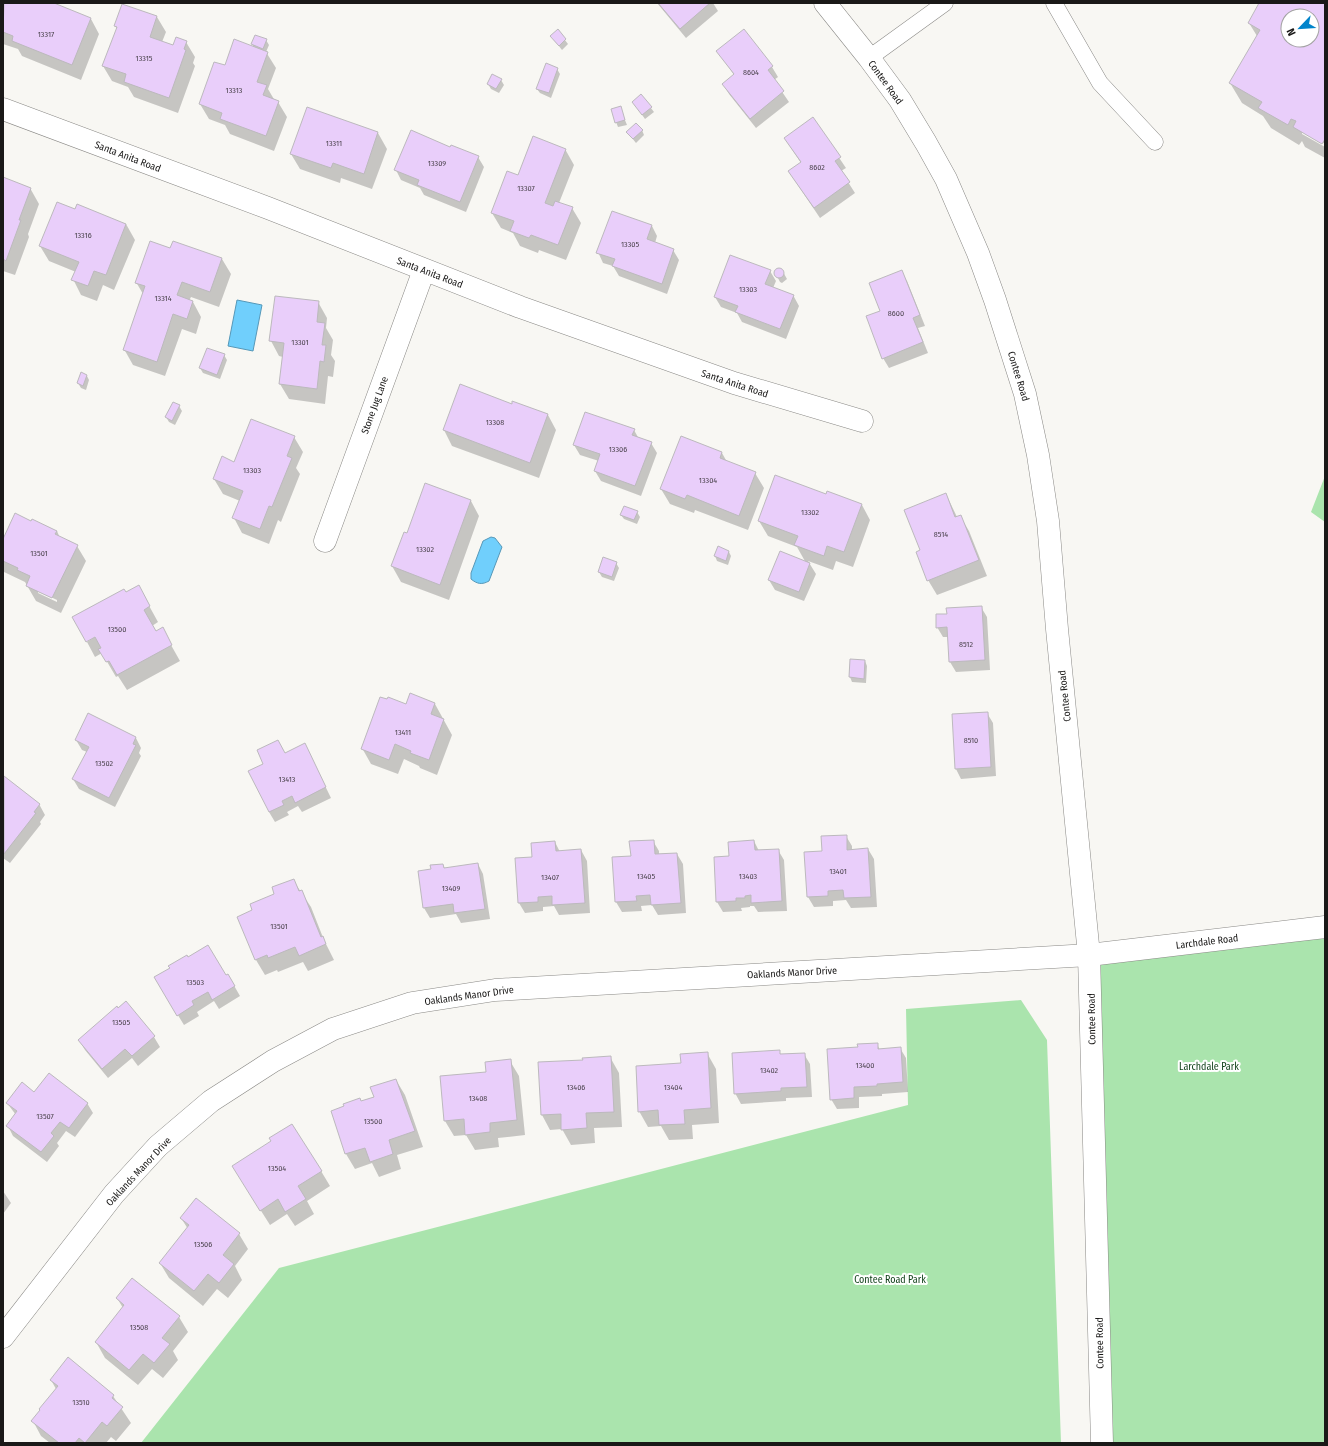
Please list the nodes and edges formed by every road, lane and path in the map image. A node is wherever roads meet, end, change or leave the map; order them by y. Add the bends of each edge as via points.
1 (825, 3) edge
2 (945, 3) edge
3 (1054, 3) edge
4 (869, 58) junction
5 (3, 109) edge
6 (1155, 142) dead end
7 (424, 270) junction
8 (862, 421) dead end
9 (325, 541) dead end
10 (1325, 927) edge
11 (1089, 955) junction
12 (3, 1337) edge
13 (1102, 1443) edge

1 - 4 street, Contee Road
2 - 4 lane
3 - 6 lane via 1100,83
4 - 11 street, Contee Road via 900,100 952,193 978,253 1025,394 1048,521
5 - 7 street, Santa Anita Road via 260,205
7 - 8 street, Santa Anita Road via 734,383
7 - 9 street, Stone Jug Lane
10 - 11 street, Larchdale Road
11 - 12 street, Oaklands Manor Drive via 495,990 412,1003 333,1029 273,1060 211,1101 158,1146 114,1194
11 - 13 street, Contee Road

